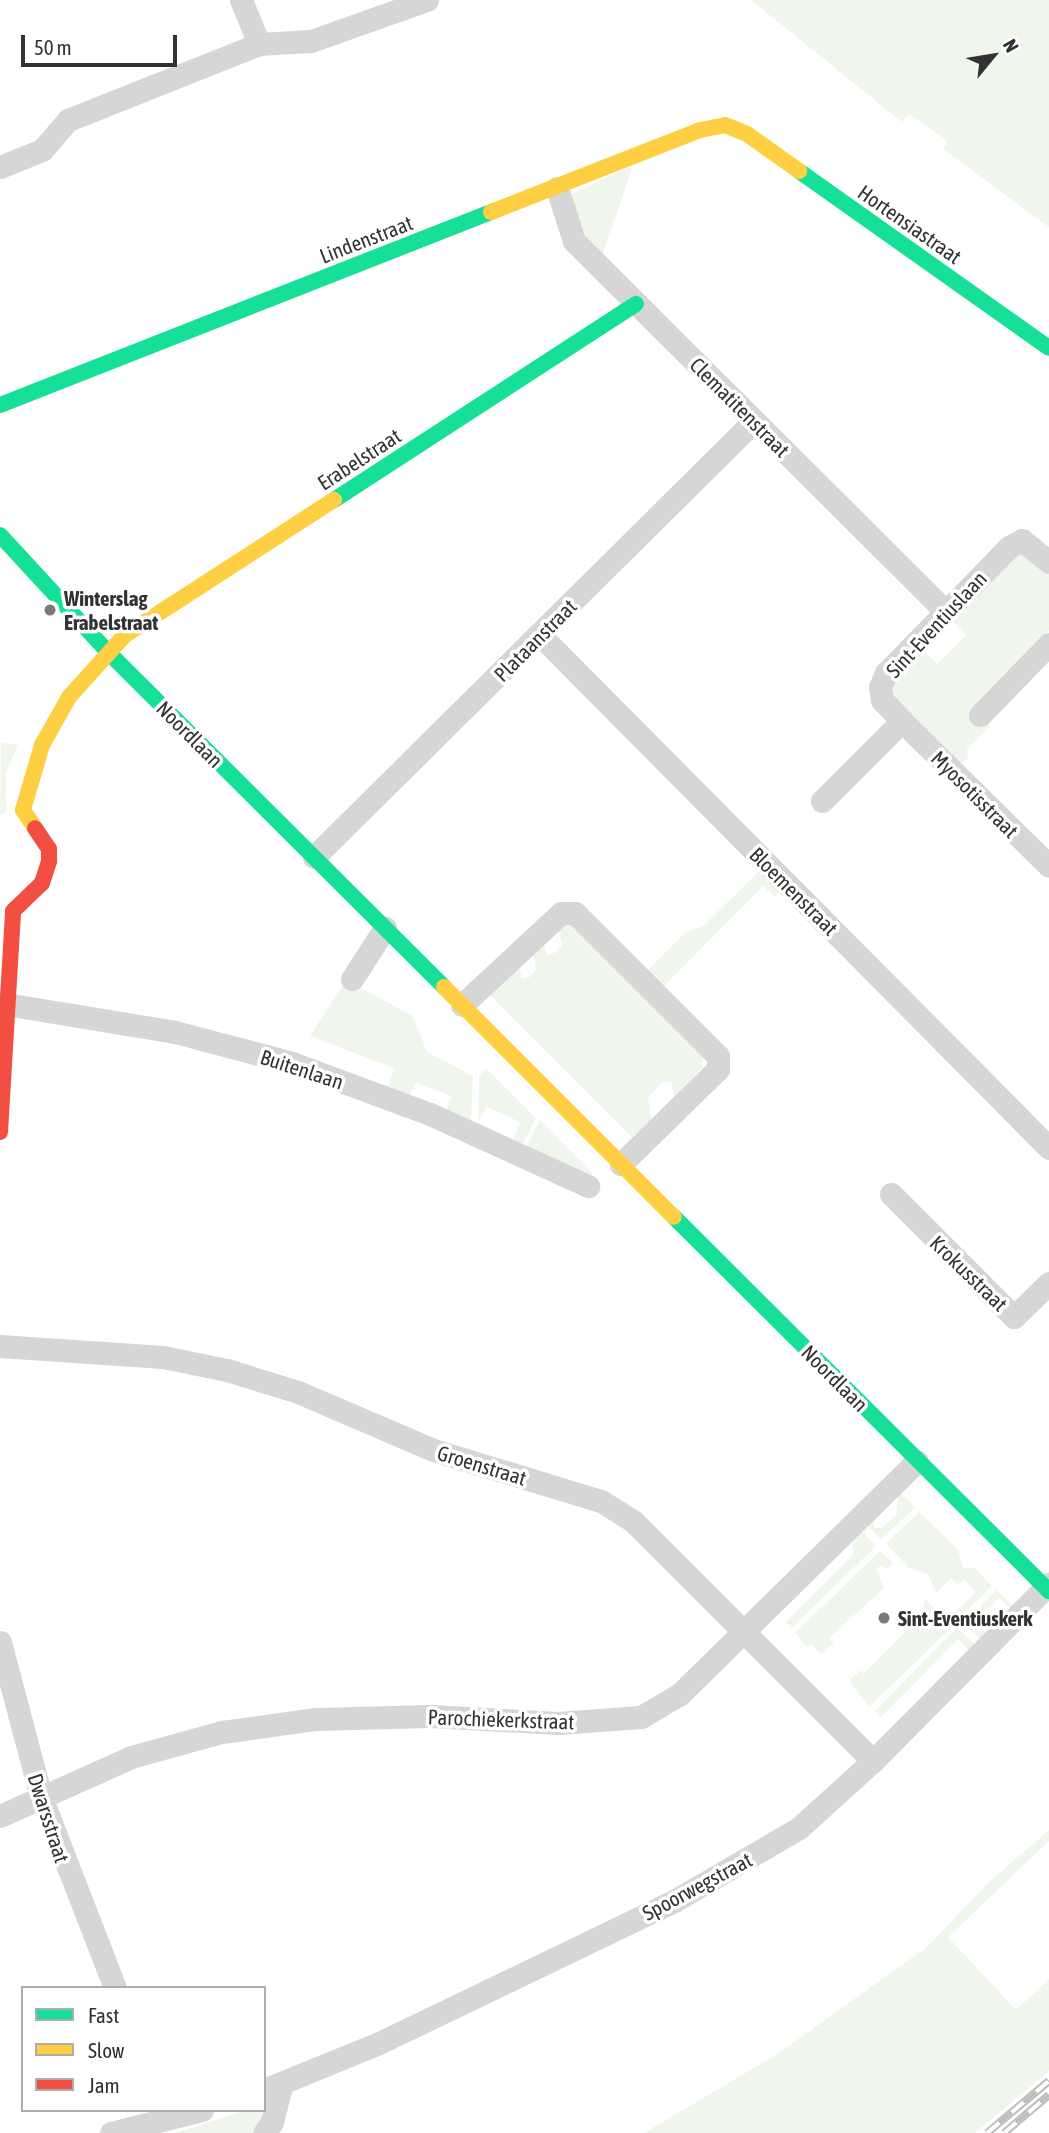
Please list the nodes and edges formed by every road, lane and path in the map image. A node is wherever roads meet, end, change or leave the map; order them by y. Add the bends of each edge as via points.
1 (241, 0) edge
2 (427, 0) edge
3 (259, 44) junction
4 (747, 134) joint
5 (0, 167) edge
6 (557, 188) junction
7 (636, 304) junction
8 (1049, 348) edge
9 (0, 405) edge
10 (754, 421) junction
11 (0, 535) edge
12 (1049, 562) edge
13 (946, 611) junction
14 (540, 635) junction
15 (1049, 644) edge
16 (109, 653) junction
17 (980, 715) dead end
18 (902, 721) junction
19 (822, 801) dead end
20 (314, 857) junction
21 (1049, 866) edge
22 (385, 928) junction
23 (352, 979) dead end
24 (4, 1004) edge
25 (462, 1005) junction
26 (0, 1132) edge
27 (1049, 1148) edge
28 (621, 1164) junction
29 (588, 1186) dead end
30 (891, 1194) dead end
31 (1049, 1283) edge
32 (0, 1346) edge
33 (917, 1461) junction
34 (1048, 1587) edge
35 (743, 1631) junction
36 (0, 1642) edge
37 (873, 1762) junction
38 (41, 1797) junction
39 (0, 1816) edge
40 (114, 1986) edge
41 (273, 2088) edge
42 (190, 2112) edge
43 (165, 2116) edge
44 (111, 2133) edge
45 (264, 2133) edge

1 - 3 street
2 - 3 street via 311,41
3 - 5 street via 68,120 43,150
4 - 6 street, Lindenstraat via 725,125 700,130
4 - 8 street, Hortensiastraat
6 - 7 street, Clematitenstraat via 574,241
6 - 9 street, Lindenstraat
7 - 10 street, Clematitenstraat
7 - 16 street, Erabelstraat via 125,635
10 - 13 street, Clematitenstraat
10 - 14 street, Plataanstraat
11 - 16 street, Noordlaan
12 - 13 street, Sint-Eventiuslaan via 1022,540 1009,547
13 - 18 street, Sint-Eventiuslaan via 886,673 880,687 882,700
14 - 20 street, Plataanstraat
14 - 27 street, Bloemenstraat
15 - 17 street
16 - 20 street, Noordlaan
16 - 24 street via 69,697 42,745 26,794 24,818 49,849 49,861 42,883 13,911
18 - 19 street
18 - 21 street, Myosotisstraat
20 - 22 street, Noordlaan
22 - 23 street
22 - 25 street, Noordlaan
24 - 26 street
24 - 29 street, Buitenlaan via 175,1032 292,1063 430,1114
25 - 28 street, Noordlaan
25 - 28 street via 561,913 575,913 718,1056 718,1069
28 - 33 street, Noordlaan
30 - 31 street, Krokusstraat via 1014,1317
32 - 35 street, Groenstraat via 163,1357 227,1370 299,1392 433,1450 589,1496 634,1522
33 - 34 street, Noordlaan
33 - 35 street, Parochiekerkstraat
34 - 37 street, Spoorwegstraat
35 - 37 street, Groenstraat
35 - 38 street, Parochiekerkstraat via 680,1694 641,1717 558,1723 431,1716 316,1719 222,1732 144,1754
36 - 38 street, Dwarsstraat
37 - 41 street, Spoorwegstraat via 799,1828 728,1873 379,2043
38 - 39 street, Parochiekerkstraat
38 - 40 street, Dwarsstraat
41 - 45 street, Spoorwegstraat via 272,2122
42 - 43 street
43 - 44 street

